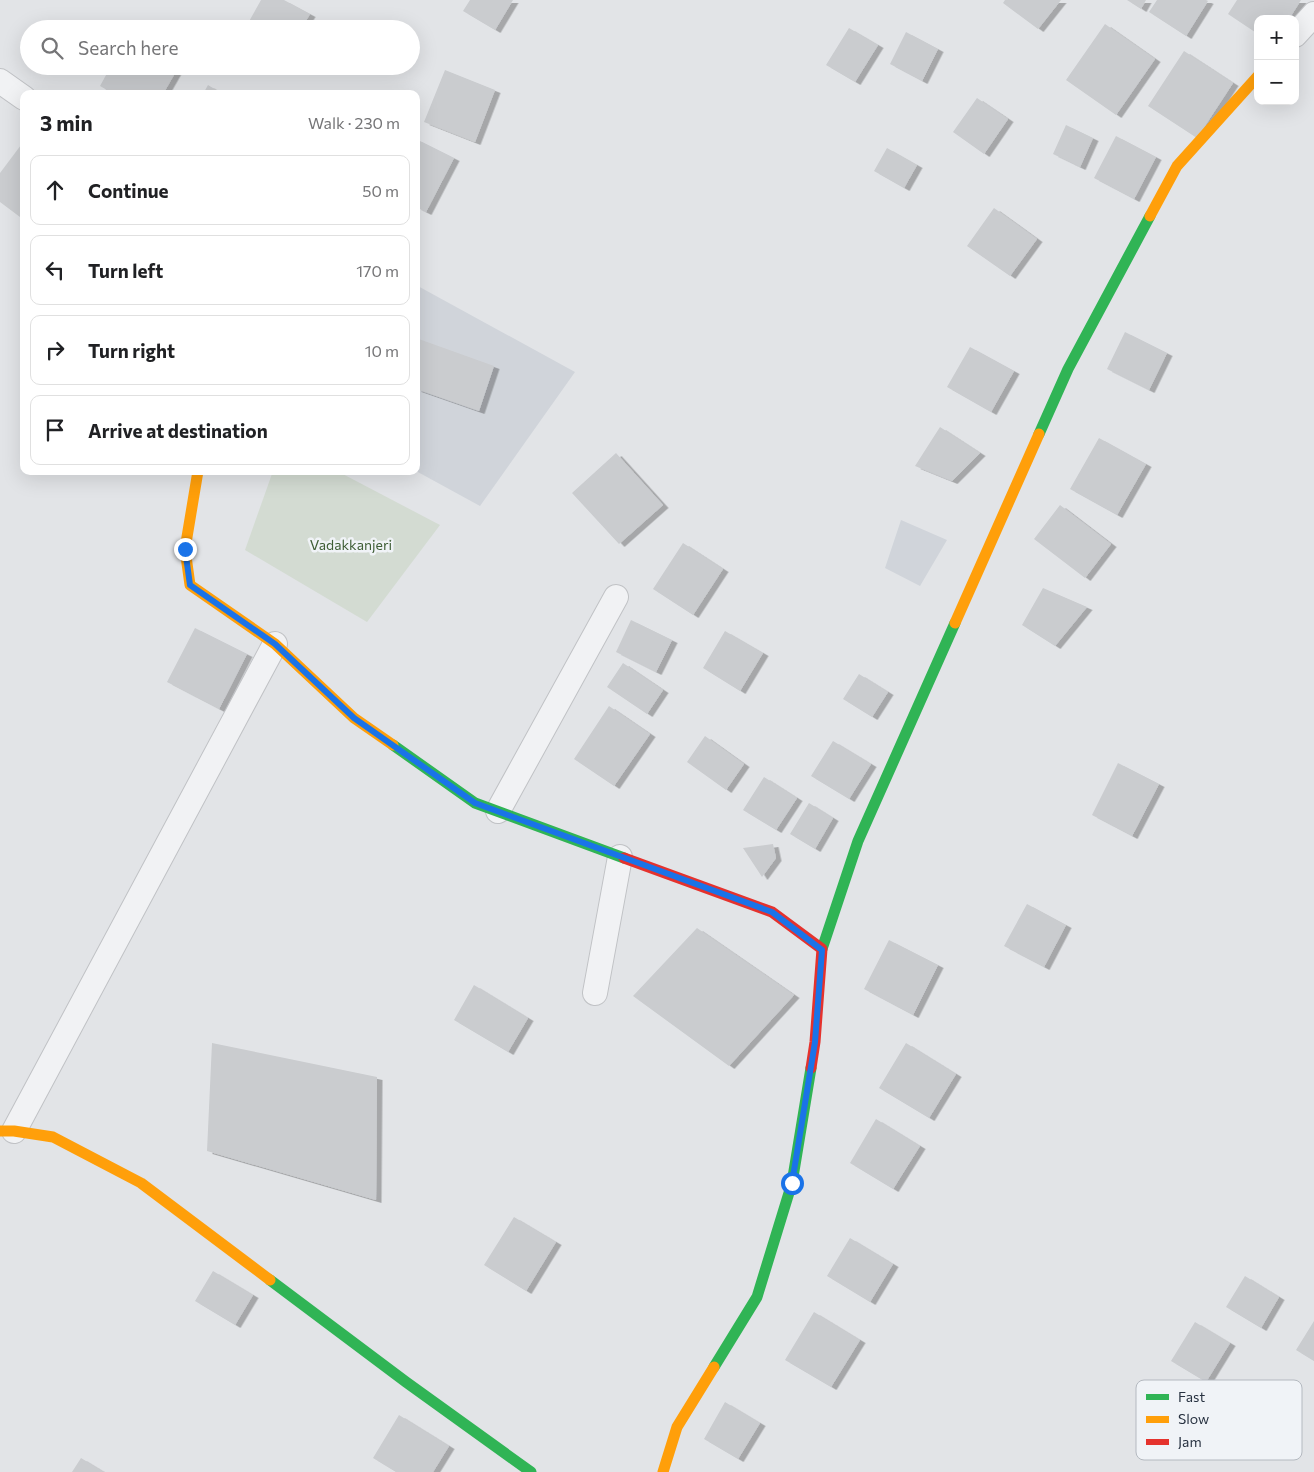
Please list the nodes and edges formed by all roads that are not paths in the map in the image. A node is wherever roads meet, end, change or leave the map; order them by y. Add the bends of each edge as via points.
1 (1314, 14) edge
2 (1299, 31) edge
3 (1254, 80) edge
4 (0, 82) edge
5 (20, 95) edge
6 (197, 475) edge
7 (616, 597) dead end
8 (275, 644) junction
9 (498, 811) junction
10 (620, 857) junction
11 (822, 950) junction
12 (596, 993) dead end
13 (7, 1131) edge
14 (531, 1472) edge
15 (664, 1472) edge

1 - 2 street
3 - 11 street via 1177,166 1068,369 858,841
4 - 5 street
6 - 8 street via 185,549 190,585
7 - 9 street
8 - 9 street via 354,718 475,803
8 - 13 street
9 - 10 street
10 - 11 street via 772,912
10 - 12 street
11 - 15 street via 815,1042 789,1192 757,1297 677,1427
13 - 14 street via 53,1137 140,1183

